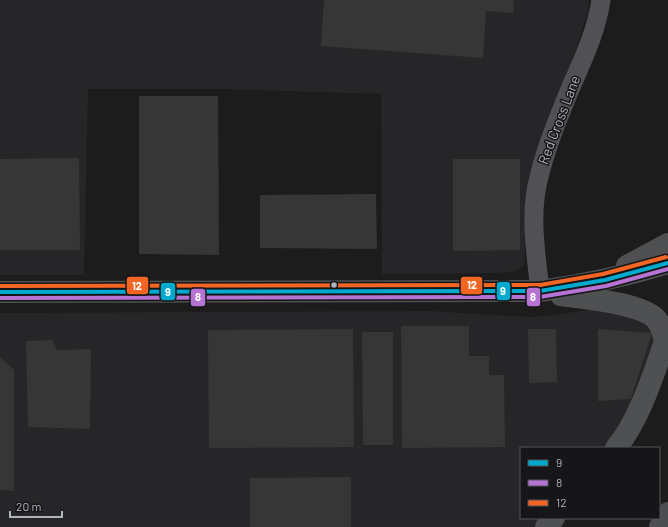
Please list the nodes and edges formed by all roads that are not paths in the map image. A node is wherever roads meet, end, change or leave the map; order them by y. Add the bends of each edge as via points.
1 (601, 0) edge
2 (668, 244) edge
3 (668, 263) edge
4 (578, 286) junction
5 (540, 291) junction
6 (0, 292) edge
7 (666, 337) edge
8 (617, 447) edge
9 (668, 513) edge
10 (553, 519) edge
11 (546, 527) edge
12 (660, 527) edge

1 - 5 street, Red Cross Lane via 597,23 549,140 538,178 535,232
2 - 4 main road
3 - 4 main road via 626,276
4 - 5 main road
5 - 6 main road
5 - 7 main road via 648,312 656,319
7 - 8 main road via 635,417
9 - 12 highway
10 - 11 main road

